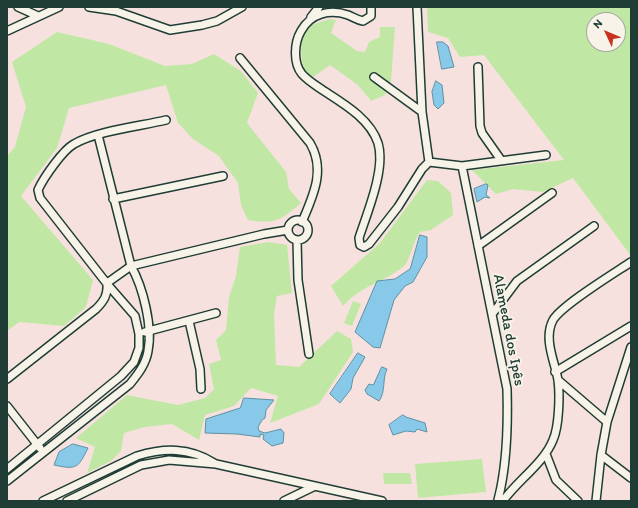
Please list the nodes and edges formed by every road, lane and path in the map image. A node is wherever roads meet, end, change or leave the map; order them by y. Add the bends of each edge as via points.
1 (18, 7) edge
2 (59, 7) edge
3 (89, 7) edge
4 (242, 7) edge
5 (319, 7) edge
6 (341, 7) edge
7 (371, 7) edge
8 (417, 7) edge
9 (115, 9) edge
10 (348, 15) junction
11 (38, 16) junction
12 (306, 23) junction
13 (7, 31) edge
14 (240, 58) dead end
15 (478, 67) dead end
16 (374, 76) dead end
17 (422, 112) junction
18 (166, 120) dead end
19 (98, 135) junction
20 (546, 155) dead end
21 (501, 160) junction
22 (429, 162) junction
23 (462, 166) junction
24 (223, 176) dead end
25 (552, 193) dead end
26 (113, 199) junction
27 (302, 222) junction
28 (594, 226) dead end
29 (288, 230) junction
30 (297, 240) junction
31 (478, 246) junction
32 (630, 262) edge
33 (131, 266) junction
34 (107, 283) junction
35 (216, 312) dead end
36 (493, 313) junction
37 (189, 321) junction
38 (631, 326) edge
39 (149, 331) junction
40 (139, 334) junction
41 (631, 347) edge
42 (309, 354) dead end
43 (555, 372) junction
44 (7, 379) edge
45 (558, 380) junction
46 (201, 389) dead end
47 (7, 406) edge
48 (607, 422) junction
49 (38, 445) junction
50 (43, 452) junction
51 (546, 454) junction
52 (601, 454) junction
53 (16, 461) junction
54 (216, 464) junction
55 (7, 469) edge
56 (23, 469) junction
57 (8, 477) edge
58 (631, 478) edge
59 (502, 482) junction
60 (513, 486) junction
61 (313, 487) junction
62 (43, 501) edge
63 (67, 501) edge
64 (284, 501) edge
65 (382, 501) edge
66 (499, 501) edge
67 (578, 501) edge
68 (596, 501) edge

1 - 11 street
2 - 11 street
3 - 9 street
4 - 9 street via 202,26 170,30
5 - 12 street
6 - 10 street
7 - 10 street via 371,16 366,20 358,20
8 - 17 street
10 - 12 street via 329,12 317,15
11 - 13 street
12 - 22 street via 296,46 295,57 299,70 307,79 363,120 378,143 379,166 359,238 362,247 369,244 398,207 422,168
14 - 27 street via 317,156 317,181
15 - 21 street via 480,126
16 - 17 street
17 - 22 street
18 - 19 street
19 - 26 street
19 - 34 street via 70,147 41,185 38,194
20 - 21 street
21 - 23 street
22 - 23 street
23 - 31 street, Alameda dos Ipês
24 - 26 street
25 - 31 street
26 - 33 street
27 - 29 street via 292,223
27 - 30 street via 307,228 307,234
28 - 36 street via 517,281
29 - 30 street via 290,237
29 - 33 street
30 - 42 street via 298,280
31 - 36 street, Alameda dos Ipês
32 - 43 street via 564,308 553,321 550,341
33 - 34 street
33 - 39 street via 139,280
34 - 40 street via 135,316
34 - 44 street via 108,292 99,306
35 - 37 street
36 - 59 street, Alameda dos Ipês via 507,389
37 - 39 street
37 - 46 street via 200,369
38 - 43 street
39 - 40 street
39 - 50 street via 146,358 130,384
40 - 49 street via 139,348 134,362 122,376
41 - 48 street
43 - 45 street
45 - 48 street
45 - 51 street via 556,425 553,440
47 - 49 street
48 - 52 street
49 - 50 street
49 - 53 street
50 - 56 street
51 - 60 street
51 - 67 street via 556,480
52 - 58 street
52 - 68 street
53 - 55 street
53 - 56 street
54 - 61 street
54 - 62 street via 204,456 186,451 151,452 137,456
54 - 63 street via 169,460 148,463 126,471
56 - 57 street
59 - 60 street
59 - 66 street, Alameda dos Ipês
60 - 66 street
61 - 64 street
61 - 65 street

